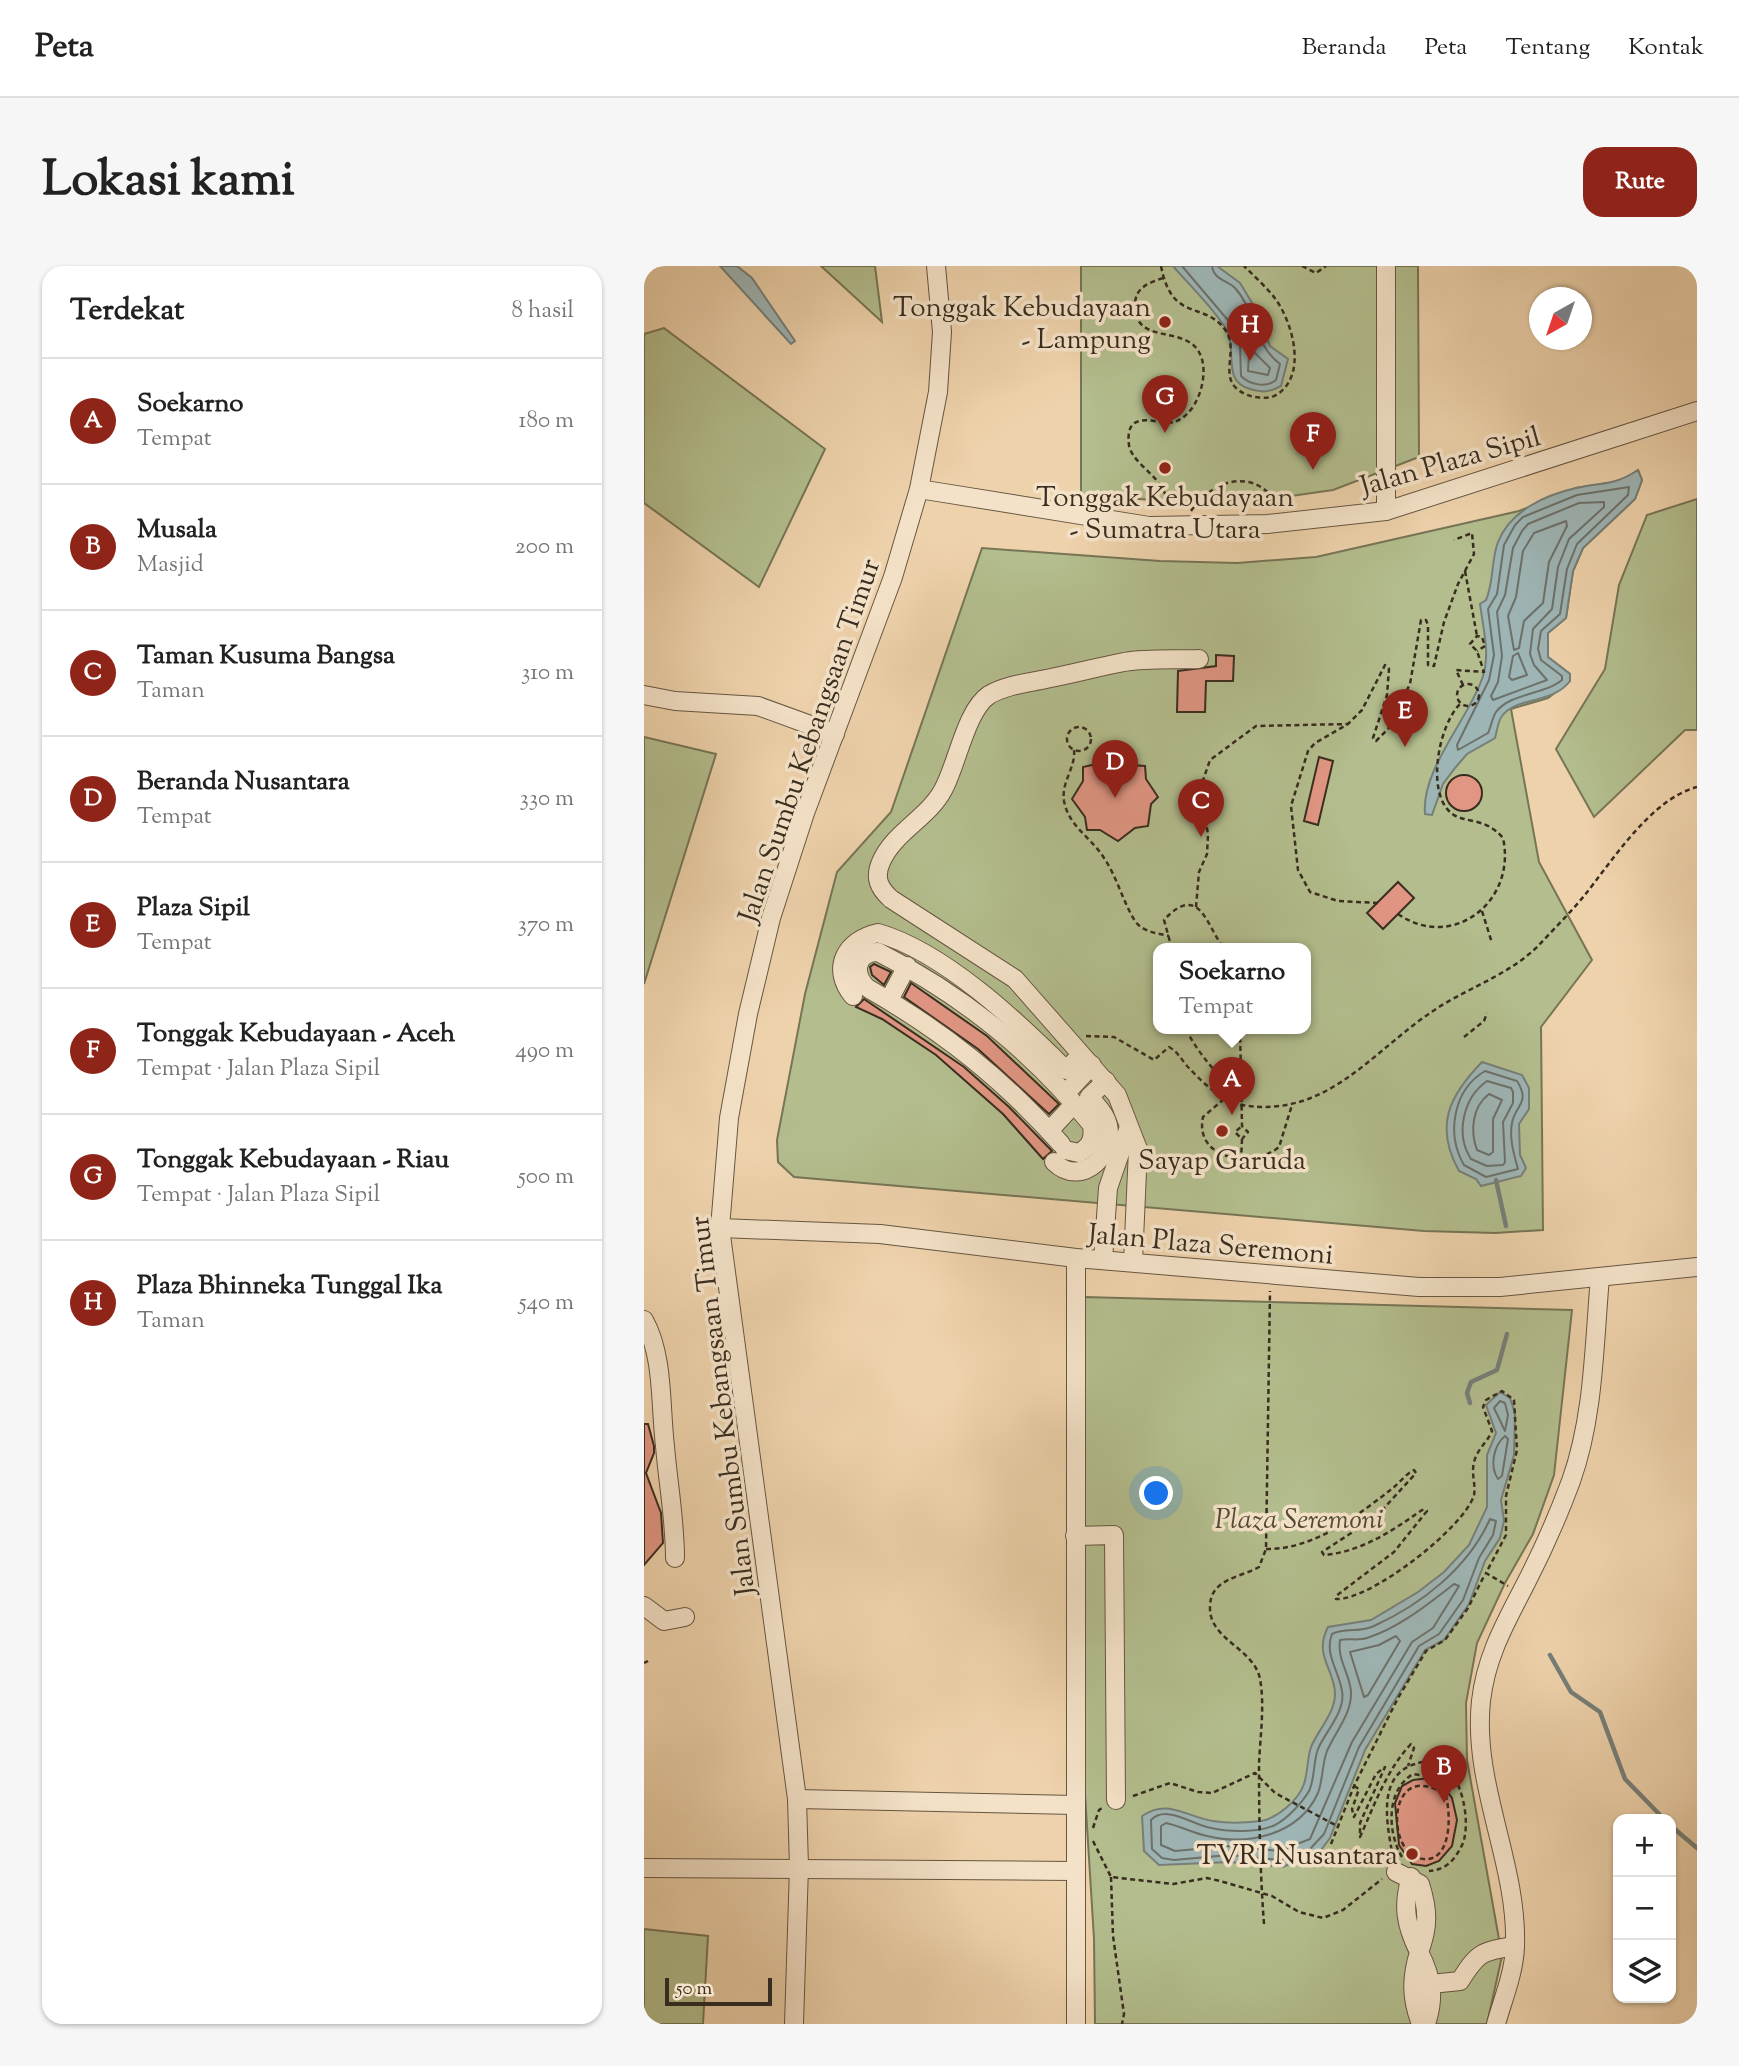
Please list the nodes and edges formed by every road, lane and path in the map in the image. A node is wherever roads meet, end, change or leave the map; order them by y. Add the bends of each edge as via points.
1 (936, 266) edge
2 (1161, 266) edge
3 (1244, 266) edge
4 (1302, 266) edge
5 (1326, 266) edge
6 (1386, 266) edge
7 (1163, 278) junction
8 (1697, 411) edge
9 (919, 489) junction
10 (1386, 512) junction
11 (1287, 522) junction
12 (1182, 525) junction
13 (1454, 540) dead end
14 (1465, 571) junction
15 (1477, 636) junction
16 (1477, 651) junction
17 (1199, 659) dead end
18 (1463, 685) junction
19 (644, 695) edge
20 (1460, 704) junction
21 (1348, 724) junction
22 (835, 734) junction
23 (1074, 750) junction
24 (1697, 787) edge
25 (1378, 903) dead end
26 (1196, 907) junction
27 (1482, 911) junction
28 (1398, 914) dead end
29 (1169, 936) junction
30 (1171, 943) edge
31 (1220, 943) edge
32 (1492, 943) dead end
33 (907, 966) junction
34 (863, 990) junction
35 (889, 1000) junction
36 (1487, 1013) dead end
37 (1188, 1034) edge
38 (1240, 1034) edge
39 (1464, 1037) dead end
40 (1082, 1055) junction
41 (1106, 1081) junction
42 (1070, 1099) junction
43 (1224, 1099) junction
44 (1243, 1105) junction
45 (1292, 1105) junction
46 (1242, 1126) junction
47 (1129, 1127) junction
48 (1241, 1139) junction
49 (1057, 1147) junction
50 (1241, 1161) junction
51 (1113, 1175) junction
52 (1137, 1178) junction
53 (720, 1228) junction
54 (1076, 1258) junction
55 (1103, 1260) junction
56 (1133, 1262) junction
57 (1697, 1267) edge
58 (1271, 1274) junction
59 (1600, 1277) junction
60 (644, 1320) edge
61 (1075, 1536) junction
62 (1266, 1549) junction
63 (676, 1558) dead end
64 (1486, 1573) junction
65 (1520, 1593) junction
66 (644, 1606) edge
67 (685, 1617) dead end
68 (1408, 1766) junction
69 (1259, 1781) junction
70 (1354, 1786) junction
71 (1446, 1794) junction
72 (797, 1799) junction
73 (1116, 1800) junction
74 (1075, 1805) junction
75 (1338, 1826) junction
76 (1331, 1844) dead end
77 (799, 1867) junction
78 (644, 1868) edge
79 (1409, 1869) junction
80 (1074, 1871) junction
81 (1111, 1877) junction
82 (1262, 1894) junction
83 (1264, 1924) dead end
84 (1515, 1946) junction
85 (1419, 1952) junction
86 (1431, 1984) junction
87 (794, 2024) edge
88 (1076, 2024) edge
89 (1122, 2024) edge
90 (1424, 2024) edge
91 (1496, 2024) edge

1 - 9 street, Jalan Sumbu Kebangsaan Timur via 942,332 938,392
2 - 7 path
3 - 7 path via 1275,299 1290,330 1293,371 1289,385 1272,397 1246,395 1236,388 1230,380 1232,347 1227,333 1217,322 1179,304
4 - 5 path via 1316,273
6 - 10 street
7 - 12 path via 1142,286 1136,296 1137,318 1154,333 1181,336 1199,351 1203,363 1200,391 1189,410 1173,423 1143,419 1136,423 1129,446 1160,484
8 - 10 street, Jalan Plaza Sipil
9 - 12 street, Jalan Plaza Sipil via 1149,526
9 - 22 street, Jalan Sumbu Kebangsaan Timur via 893,577
10 - 11 street, Jalan Plaza Sipil
11 - 12 street, Jalan Plaza Sipil
11 - 12 path via 1274,498 1258,486 1237,481 1202,494
13 - 14 path via 1472,533 1474,554
14 - 15 path
14 - 21 path via 1432,667 1428,665 1426,620 1419,624 1410,684 1378,741 1373,738 1387,695 1387,667
15 - 16 path via 1471,644
15 - 16 path via 1485,646
16 - 18 path via 1484,672 1455,670
17 - 40 street via 1126,662 990,695 979,704 942,793 890,846 880,863 877,878 885,894 1015,979
18 - 20 path via 1458,690
18 - 20 path via 1477,687 1479,701 1473,706
19 - 22 street via 758,706
20 - 27 path via 1439,744 1439,796 1451,814 1497,831 1505,846 1499,885
21 - 25 path via 1308,751 1291,806 1297,870 1310,892 1323,898
21 - 26 path via 1256,726 1210,760 1201,786 1208,835
22 - 53 street, Jalan Sumbu Kebangsaan Timur via 771,918 747,1014 729,1118
23 - 23 path via 1068,735 1080,727 1088,730 1089,746
23 - 29 path via 1065,782 1069,817 1103,855 1136,921 1146,931
24 - 45 path via 1664,804 1535,949 1492,979 1432,1011 1361,1070 1324,1093
26 - 29 path via 1175,908 1164,920
26 - 31 path via 1211,922
27 - 28 path via 1449,927 1432,928
27 - 32 path
29 - 30 path
33 - 34 street via 869,952 857,968
33 - 35 street
33 - 42 street via 997,1029
34 - 35 street
34 - 40 street via 843,979 844,957 848,947 878,933 966,982 1066,1070
35 - 49 street via 975,1060 1022,1102
36 - 39 path
37 - 44 path via 1196,1050
38 - 44 path
40 - 41 street
40 - 42 street
40 - 43 path via 1085,1036 1114,1037 1154,1060 1169,1047
41 - 47 street via 1117,1095
41 - 49 street via 1089,1097 1106,1119 1109,1142 1105,1154 1076,1172 1065,1170
42 - 49 street
42 - 49 street via 1092,1125 1094,1136 1079,1153
43 - 44 path
43 - 50 path via 1203,1117 1205,1137 1223,1155
44 - 45 path
44 - 46 path
45 - 50 path via 1279,1147 1257,1160
46 - 48 path via 1248,1132
46 - 48 path via 1235,1132
47 - 51 street
47 - 52 street via 1138,1149
48 - 50 path
51 - 52 street
51 - 55 street
52 - 56 street
53 - 54 street, Jalan Plaza Seremoni via 880,1234
53 - 72 street, Jalan Sumbu Kebangsaan Timur
54 - 55 street, Jalan Plaza Seremoni
54 - 61 street
55 - 56 street, Jalan Plaza Seremoni
56 - 58 street, Jalan Plaza Seremoni
57 - 59 street, Jalan Plaza Seremoni
58 - 59 street, Jalan Plaza Seremoni via 1433,1287 1500,1287
58 - 62 path
59 - 65 street via 1587,1422 1572,1479
60 - 63 street via 657,1352
61 - 73 street via 1114,1535
61 - 74 street
62 - 64 path via 1314,1539 1414,1470 1404,1489 1376,1517 1322,1552 1332,1555 1363,1545 1427,1511 1394,1552 1336,1599 1344,1600 1398,1574 1419,1558 1474,1497 1473,1465 1492,1431 1483,1407 1486,1399 1502,1391 1514,1400 1517,1450 1506,1496 1506,1535
62 - 69 path via 1259,1567 1217,1585 1210,1610 1217,1628 1246,1653 1260,1679
64 - 65 path
64 - 70 path via 1445,1640 1426,1651
65 - 84 street via 1488,1662 1480,1749 1505,1858
66 - 67 street via 664,1621
68 - 70 path via 1414,1748 1411,1744 1380,1792 1360,1837 1360,1824 1385,1768 1376,1774 1354,1817 1359,1789
68 - 79 path via 1393,1781 1386,1821
68 - 79 path via 1436,1762 1447,1768 1466,1810 1464,1842 1457,1856 1438,1871
69 - 73 path via 1255,1773 1212,1793 1170,1783
69 - 75 path
69 - 82 path
70 - 75 path
71 - 71 path via 1451,1811 1446,1840 1439,1852 1417,1857 1403,1846 1398,1803 1410,1787 1421,1784
71 - 79 path via 1438,1778 1426,1774 1413,1774 1402,1781 1392,1808 1396,1847
72 - 74 street
72 - 77 street, Jalan Sumbu Kebangsaan Timur
73 - 81 path via 1100,1810 1091,1835
74 - 80 street
75 - 76 path
77 - 78 street
77 - 80 street
77 - 87 street, Jalan Sumbu Kebangsaan Timur
79 - 82 path via 1383,1878 1343,1910 1323,1918
79 - 85 street via 1426,1901 1428,1928
80 - 88 street
81 - 82 path via 1173,1885 1207,1878
81 - 89 path
82 - 83 path
84 - 86 street via 1485,1950 1460,1981
84 - 91 street
85 - 86 street
85 - 90 street via 1412,1976 1413,2005
86 - 90 street via 1432,2006

